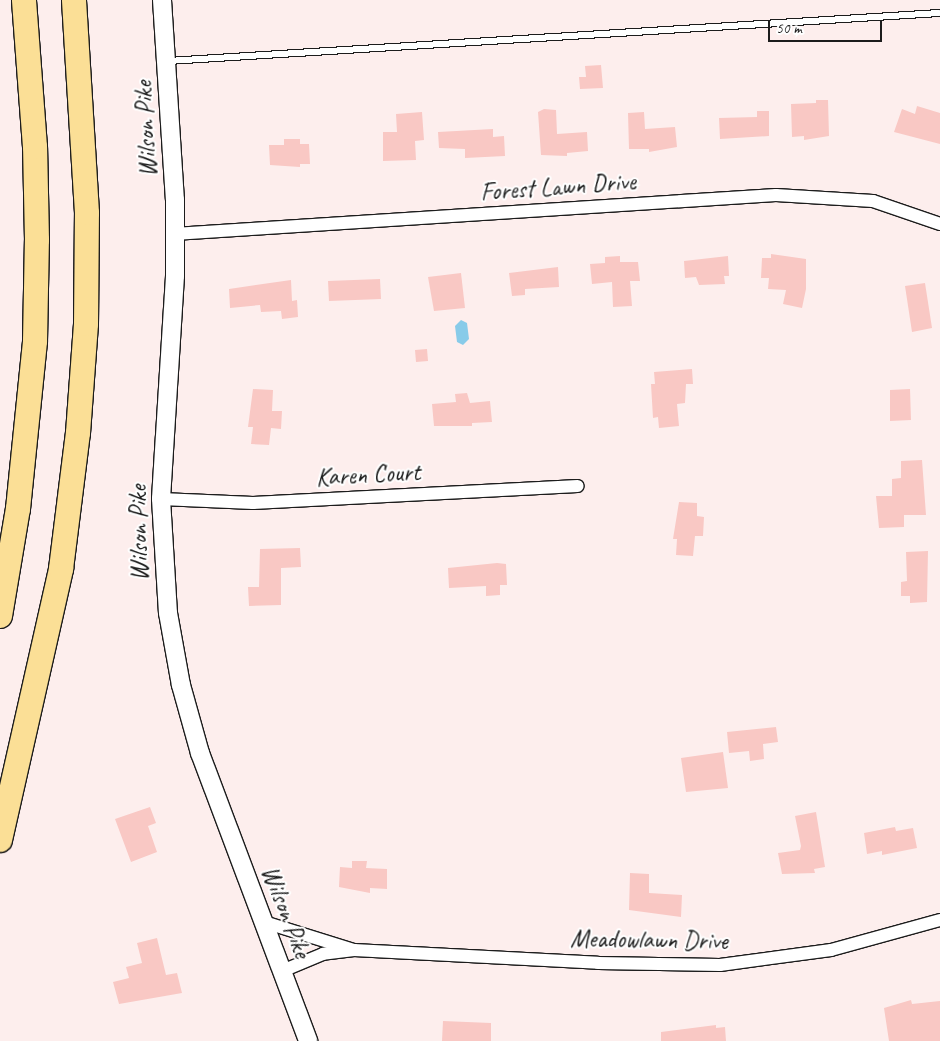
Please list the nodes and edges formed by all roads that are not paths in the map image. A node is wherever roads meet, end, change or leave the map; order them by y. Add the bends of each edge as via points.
1 (24, 0) edge
2 (74, 0) edge
3 (162, 0) edge
4 (940, 14) edge
5 (168, 61) junction
6 (940, 224) edge
7 (174, 234) junction
8 (578, 486) dead end
9 (161, 499) junction
10 (0, 616) edge
11 (0, 840) edge
12 (940, 920) edge
13 (264, 922) junction
14 (354, 950) junction
15 (282, 971) junction
16 (308, 1041) edge

1 - 10 highway via 35,147 35,323 21,486
2 - 11 highway via 87,213 86,324 78,433 59,578
3 - 5 main road, Wilson Pike
4 - 5 lane
5 - 7 main road, Wilson Pike
6 - 7 street, Forest Lawn Drive via 873,201 776,195
7 - 9 main road, Wilson Pike
8 - 9 street, Karen Court via 253,503
9 - 13 main road, Wilson Pike via 165,594 184,700 205,769
12 - 14 street, Meadowlawn Drive via 831,950 720,966
13 - 14 street, Meadowlawn Drive
13 - 15 main road, Wilson Pike
14 - 15 street, Meadowlawn Drive via 324,954
15 - 16 main road, Wilson Pike

